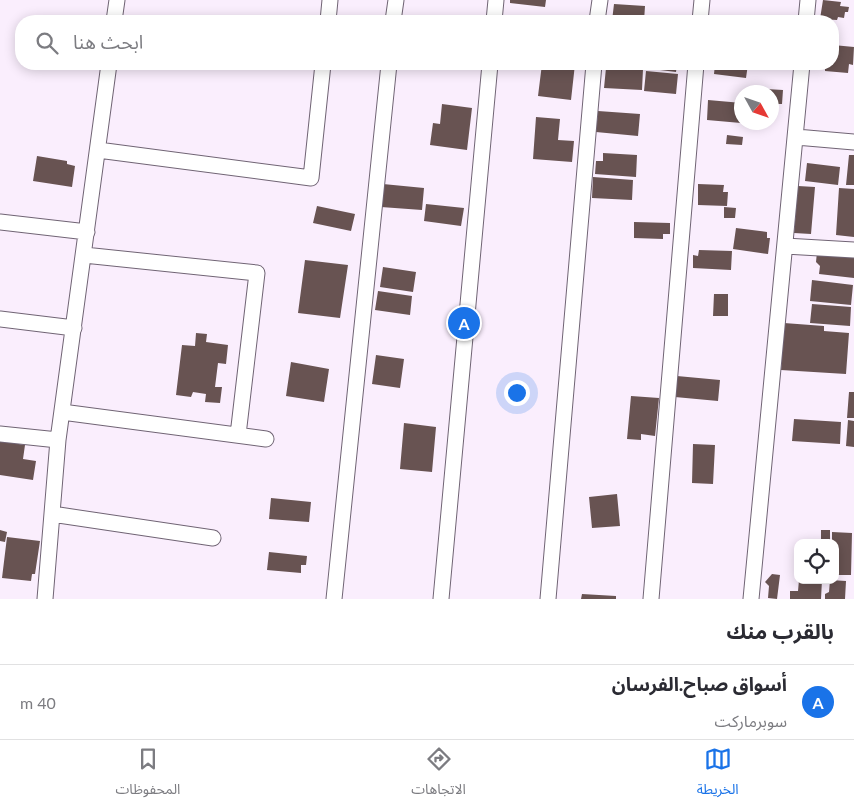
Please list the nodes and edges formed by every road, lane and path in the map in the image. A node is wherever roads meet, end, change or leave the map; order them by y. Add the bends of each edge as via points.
1 (117, 0) edge
2 (330, 0) edge
3 (396, 0) edge
4 (496, 0) edge
5 (600, 0) edge
6 (702, 0) edge
7 (808, 0) edge
8 (115, 15) edge
9 (329, 15) edge
10 (395, 15) edge
11 (495, 15) edge
12 (598, 15) edge
13 (701, 15) edge
14 (807, 15) edge
15 (108, 70) edge
16 (322, 70) edge
17 (388, 70) edge
18 (489, 70) edge
19 (593, 70) edge
20 (695, 70) edge
21 (802, 70) edge
22 (796, 137) junction
23 (854, 142) edge
24 (98, 150) junction
25 (0, 222) edge
26 (87, 232) junction
27 (784, 246) junction
28 (854, 250) edge
29 (84, 255) junction
30 (0, 319) edge
31 (74, 328) junction
32 (62, 412) junction
33 (0, 434) edge
34 (238, 435) junction
35 (266, 439) dead end
36 (58, 440) junction
37 (52, 514) junction
38 (213, 538) dead end
39 (45, 599) edge
40 (334, 599) edge
41 (441, 599) edge
42 (548, 599) edge
43 (651, 599) edge
44 (751, 599) edge

1 - 8 street
2 - 9 street
3 - 10 street
4 - 11 street
5 - 12 street
6 - 13 street
7 - 14 street
15 - 24 street
16 - 24 street via 311,178
17 - 40 street
18 - 41 street
19 - 42 street
20 - 43 street
21 - 22 street
22 - 23 street
22 - 27 street
24 - 26 street
25 - 26 street
26 - 29 street
27 - 28 street
27 - 44 street
29 - 31 street
29 - 34 street via 257,273
30 - 31 street
31 - 32 street
32 - 34 street
32 - 36 street
33 - 36 street
34 - 35 street
36 - 37 street
37 - 38 street
37 - 39 street

